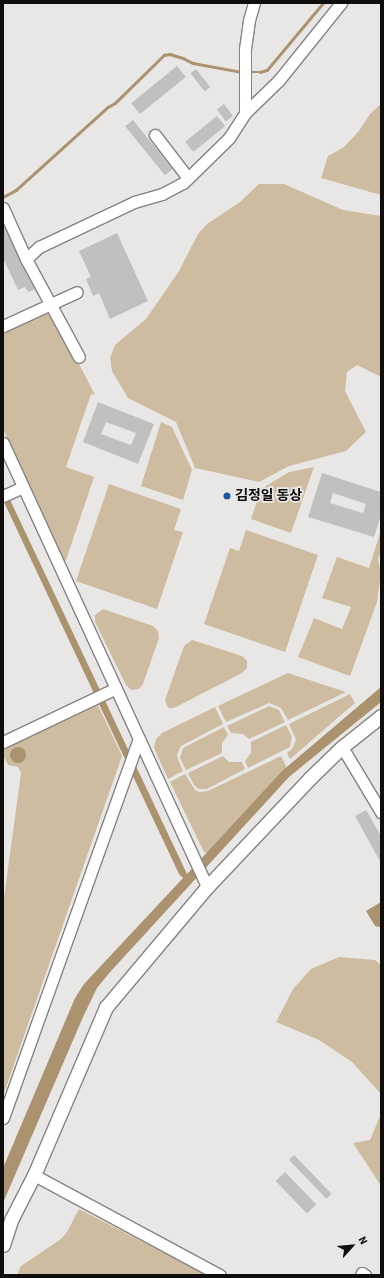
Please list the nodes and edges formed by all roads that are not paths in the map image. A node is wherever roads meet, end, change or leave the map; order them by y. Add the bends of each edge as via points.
1 (254, 3) edge
2 (341, 3) edge
3 (245, 113) junction
4 (155, 135) dead end
5 (188, 178) junction
6 (3, 208) edge
7 (26, 258) junction
8 (77, 292) dead end
9 (50, 302) junction
10 (3, 326) edge
11 (79, 357) dead end
12 (3, 443) edge
13 (23, 487) junction
14 (6, 495) edge
15 (116, 688) junction
16 (381, 716) edge
17 (139, 739) junction
18 (3, 742) edge
19 (342, 747) junction
20 (381, 812) edge
21 (207, 887) junction
22 (3, 1118) edge
23 (34, 1175) junction
24 (3, 1244) edge
25 (220, 1275) edge
26 (361, 1275) edge
27 (365, 1275) edge

1 - 3 street via 244,49
2 - 3 street via 279,80
3 - 5 street via 229,138
4 - 5 street
5 - 7 street via 162,194 134,202 38,247
6 - 7 street
7 - 9 street
8 - 9 street
9 - 10 street
9 - 11 street
12 - 13 street
13 - 14 street
13 - 15 street
15 - 17 street
15 - 18 street
16 - 19 main road
17 - 21 street
17 - 22 street
19 - 20 street
19 - 21 main road
21 - 23 main road via 106,1007
23 - 24 main road via 12,1218
23 - 25 street
26 - 27 street

